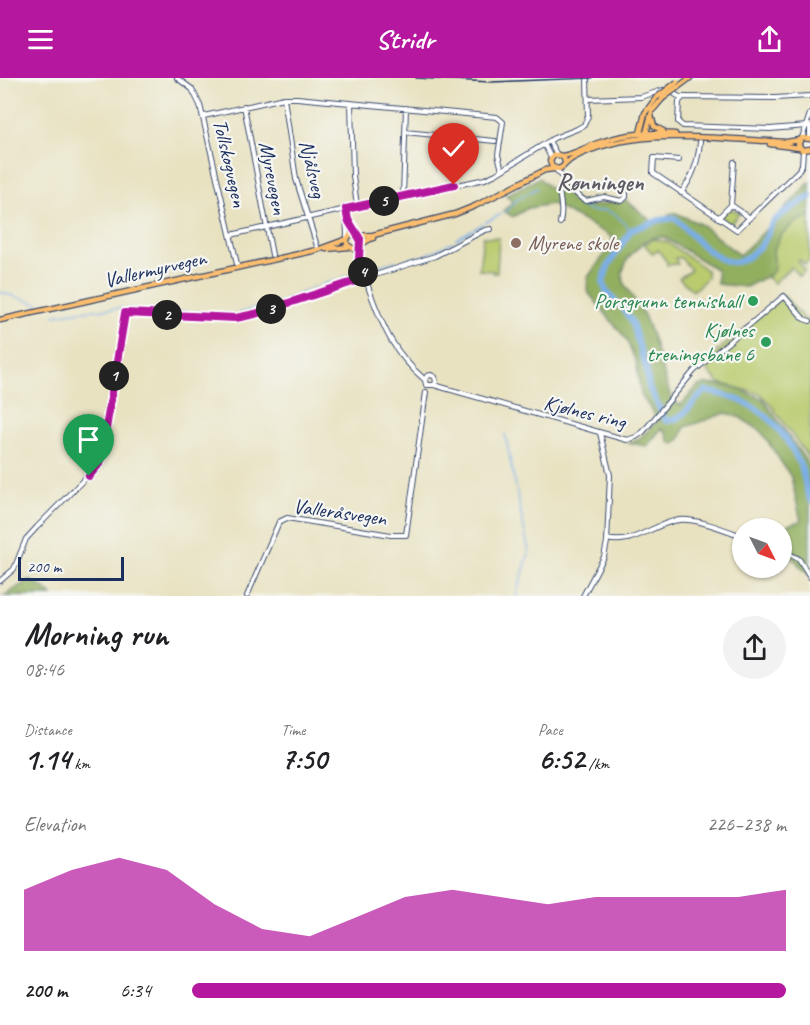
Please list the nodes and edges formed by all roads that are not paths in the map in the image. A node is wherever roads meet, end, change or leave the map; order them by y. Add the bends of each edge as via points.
1 (177, 78) edge
2 (587, 78) edge
3 (683, 78) edge
4 (690, 78) edge
5 (810, 96) edge
6 (284, 98) junction
7 (681, 98) junction
8 (588, 99) junction
9 (659, 99) junction
10 (351, 102) junction
11 (244, 106) junction
12 (406, 108) junction
13 (652, 111) junction
14 (810, 114) edge
15 (204, 116) junction
16 (808, 126) edge
17 (405, 132) junction
18 (643, 134) junction
19 (671, 134) junction
20 (694, 138) junction
21 (800, 139) junction
22 (810, 139) edge
23 (495, 141) dead end
24 (744, 141) junction
25 (699, 142) dead end
26 (546, 143) junction
27 (801, 149) junction
28 (810, 149) edge
29 (559, 155) junction
30 (550, 159) junction
31 (680, 160) dead end
32 (734, 162) dead end
33 (565, 164) junction
34 (555, 169) junction
35 (502, 170) junction
36 (565, 178) junction
37 (626, 192) dead end
38 (681, 193) junction
39 (403, 196) junction
40 (731, 206) junction
41 (357, 207) junction
42 (346, 209) junction
43 (463, 210) junction
44 (310, 218) junction
45 (718, 218) junction
46 (750, 218) junction
47 (348, 220) junction
48 (423, 223) junction
49 (560, 223) dead end
50 (267, 228) junction
51 (491, 229) dead end
52 (231, 235) junction
53 (357, 235) junction
54 (347, 238) junction
55 (359, 245) junction
56 (317, 248) junction
57 (350, 248) junction
58 (272, 255) dead end
59 (359, 259) junction
60 (237, 264) dead end
61 (365, 278) junction
62 (0, 320) edge
63 (810, 321) edge
64 (426, 378) junction
65 (436, 379) junction
66 (434, 386) junction
67 (444, 387) junction
68 (426, 392) dead end
69 (600, 433) junction
70 (732, 533) edge
71 (607, 539) junction
72 (792, 555) edge
73 (810, 577) edge
74 (0, 581) edge
75 (247, 596) edge
76 (583, 596) edge

1 - 15 street, Tollskogvegen via 192,89
2 - 8 street
3 - 9 main road, bridge
4 - 9 main road, bridge
5 - 7 street
6 - 10 street
6 - 11 street
6 - 44 street, Njålsveg via 295,175
7 - 8 street via 663,90 641,97
7 - 16 street via 677,120 683,126
8 - 26 street via 584,125
9 - 13 main road
9 - 18 main road via 645,113
10 - 12 street
10 - 41 street
11 - 15 street
11 - 50 street, Myrevegen
12 - 17 street
12 - 35 street via 501,117 498,155
13 - 18 main road
13 - 19 main road via 654,126
14 - 16 street
15 - 52 street, Tollskogvegen
16 - 21 street
16 - 22 street
17 - 23 street
17 - 39 street
18 - 19 main road
18 - 20 main road
18 - 29 main road
18 - 33 main road via 575,156
19 - 20 main road
20 - 24 main road
21 - 22 main road
21 - 24 main road
21 - 27 main road
24 - 27 main road
25 - 38 street via 697,163
26 - 29 street
26 - 30 street
26 - 35 street
27 - 28 main road
27 - 46 street via 802,165 798,171
29 - 30 main road
29 - 33 main road
30 - 34 main road
30 - 43 main road via 538,171
31 - 38 street via 654,158 653,170
32 - 40 street
33 - 34 main road
33 - 36 street
34 - 36 street
34 - 43 main road via 545,170
35 - 39 street via 485,179
36 - 37 street via 586,201 604,197 622,201
36 - 49 street via 558,192
38 - 45 street
39 - 41 street
40 - 45 street
40 - 46 street
41 - 42 street
42 - 44 street
42 - 47 street
43 - 48 main road
44 - 50 street
44 - 56 street, Njålsveg
45 - 46 street via 737,230
47 - 53 street
47 - 54 street
48 - 53 main road
48 - 55 main road
50 - 52 street
50 - 58 street, Myrevegen
51 - 61 street via 435,256
52 - 60 street, Tollskogvegen
53 - 54 main road
53 - 55 main road
54 - 56 main road, Vallermyrvegen
54 - 57 main road
55 - 57 main road
55 - 59 street
56 - 57 main road, Vallermyrvegen
56 - 62 main road, Vallermyrvegen
57 - 59 street
59 - 61 street
61 - 64 street via 388,339
61 - 74 street via 236,318 125,313 99,464 26,539 14,569
63 - 69 street, Kjølnes ring via 784,296 694,371 643,432 622,440
64 - 65 street via 431,375
64 - 66 street via 427,386
65 - 66 street
65 - 67 street, Kjølnes ring
66 - 67 street, Kjølnes ring
67 - 69 street, Kjølnes ring
68 - 75 street, Valleråsvegen via 406,535 283,519
69 - 71 street via 610,475
70 - 71 street via 684,520 630,538
71 - 76 street via 604,557
72 - 73 street via 799,559

